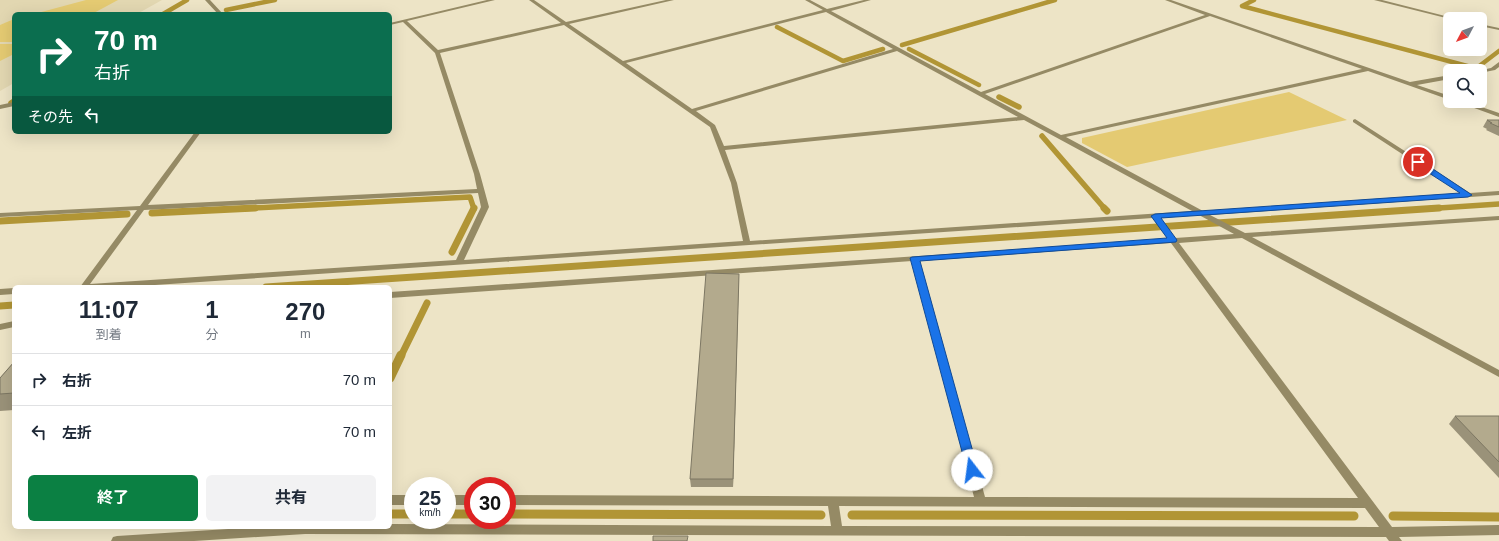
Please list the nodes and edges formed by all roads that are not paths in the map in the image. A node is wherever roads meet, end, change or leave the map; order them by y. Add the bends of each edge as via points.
1 (207, 0) edge
2 (492, 0) edge
3 (531, 0) edge
4 (672, 0) edge
5 (807, 0) edge
6 (869, 0) edge
7 (1167, 0) edge
8 (1376, 0) edge
9 (827, 11) junction
10 (219, 12) edge
11 (1209, 15) junction
12 (1443, 16) edge
13 (404, 20) junction
14 (392, 23) edge
15 (566, 24) junction
16 (1487, 27) edge
17 (1499, 30) edge
18 (898, 49) junction
19 (436, 52) junction
20 (621, 63) junction
21 (1499, 64) edge
22 (1493, 69) junction
23 (1367, 70) junction
24 (1487, 70) edge
25 (1499, 71) edge
26 (1443, 78) edge
27 (1410, 84) junction
28 (979, 94) junction
29 (1443, 96) edge
30 (12, 104) edge
31 (0, 107) edge
32 (1478, 108) edge
33 (691, 111) junction
34 (1499, 115) edge
35 (1024, 118) junction
36 (1355, 121) dead end
37 (197, 134) edge
38 (1059, 137) junction
39 (721, 148) junction
40 (481, 191) junction
41 (1499, 193) edge
42 (1468, 195) junction
43 (142, 208) junction
44 (0, 215) edge
45 (1203, 215) junction
46 (1156, 218) junction
47 (1499, 218) edge
48 (1241, 236) junction
49 (1170, 237) junction
50 (747, 243) junction
51 (915, 258) junction
52 (459, 262) junction
53 (86, 285) edge
54 (115, 285) edge
55 (12, 291) edge
56 (0, 292) edge
57 (392, 295) edge
58 (12, 324) edge
59 (0, 327) edge
60 (1499, 374) edge
61 (392, 500) edge
62 (404, 500) edge
63 (516, 500) edge
64 (833, 501) junction
65 (980, 501) junction
66 (1368, 503) junction
67 (260, 529) edge
68 (837, 530) junction
69 (1499, 530) edge
70 (253, 532) junction
71 (1393, 536) edge
72 (117, 541) edge

1 - 10 street
2 - 13 street
3 - 15 street
4 - 15 street
5 - 9 street
6 - 9 street
7 - 11 street
8 - 12 street
9 - 18 street
9 - 20 street
11 - 23 street
11 - 28 street
13 - 14 street
13 - 19 street
15 - 19 street
15 - 20 street
16 - 17 street
18 - 28 street
18 - 33 street
19 - 40 street
20 - 33 street
21 - 22 street
22 - 24 street
22 - 25 street
23 - 27 street
23 - 38 street
26 - 27 street
27 - 29 street
28 - 35 street
30 - 31 street
32 - 34 street
33 - 39 street via 712,126
35 - 38 street
35 - 39 street
36 - 42 street
37 - 43 street
38 - 45 street
39 - 50 street via 734,183
40 - 43 street
40 - 52 street via 485,207
41 - 42 street
42 - 45 street
43 - 44 street
43 - 53 street
45 - 46 street
45 - 48 street
46 - 49 street
46 - 50 street
47 - 48 street
48 - 49 street
48 - 60 street
49 - 51 street
49 - 66 street
50 - 52 street
51 - 57 street
51 - 65 street
52 - 54 street
55 - 56 street
58 - 59 street
61 - 62 street
63 - 64 street
64 - 65 street
64 - 68 street
65 - 66 street
66 - 71 street
67 - 70 street
68 - 70 street via 304,529
68 - 71 street
69 - 71 street
70 - 72 street

